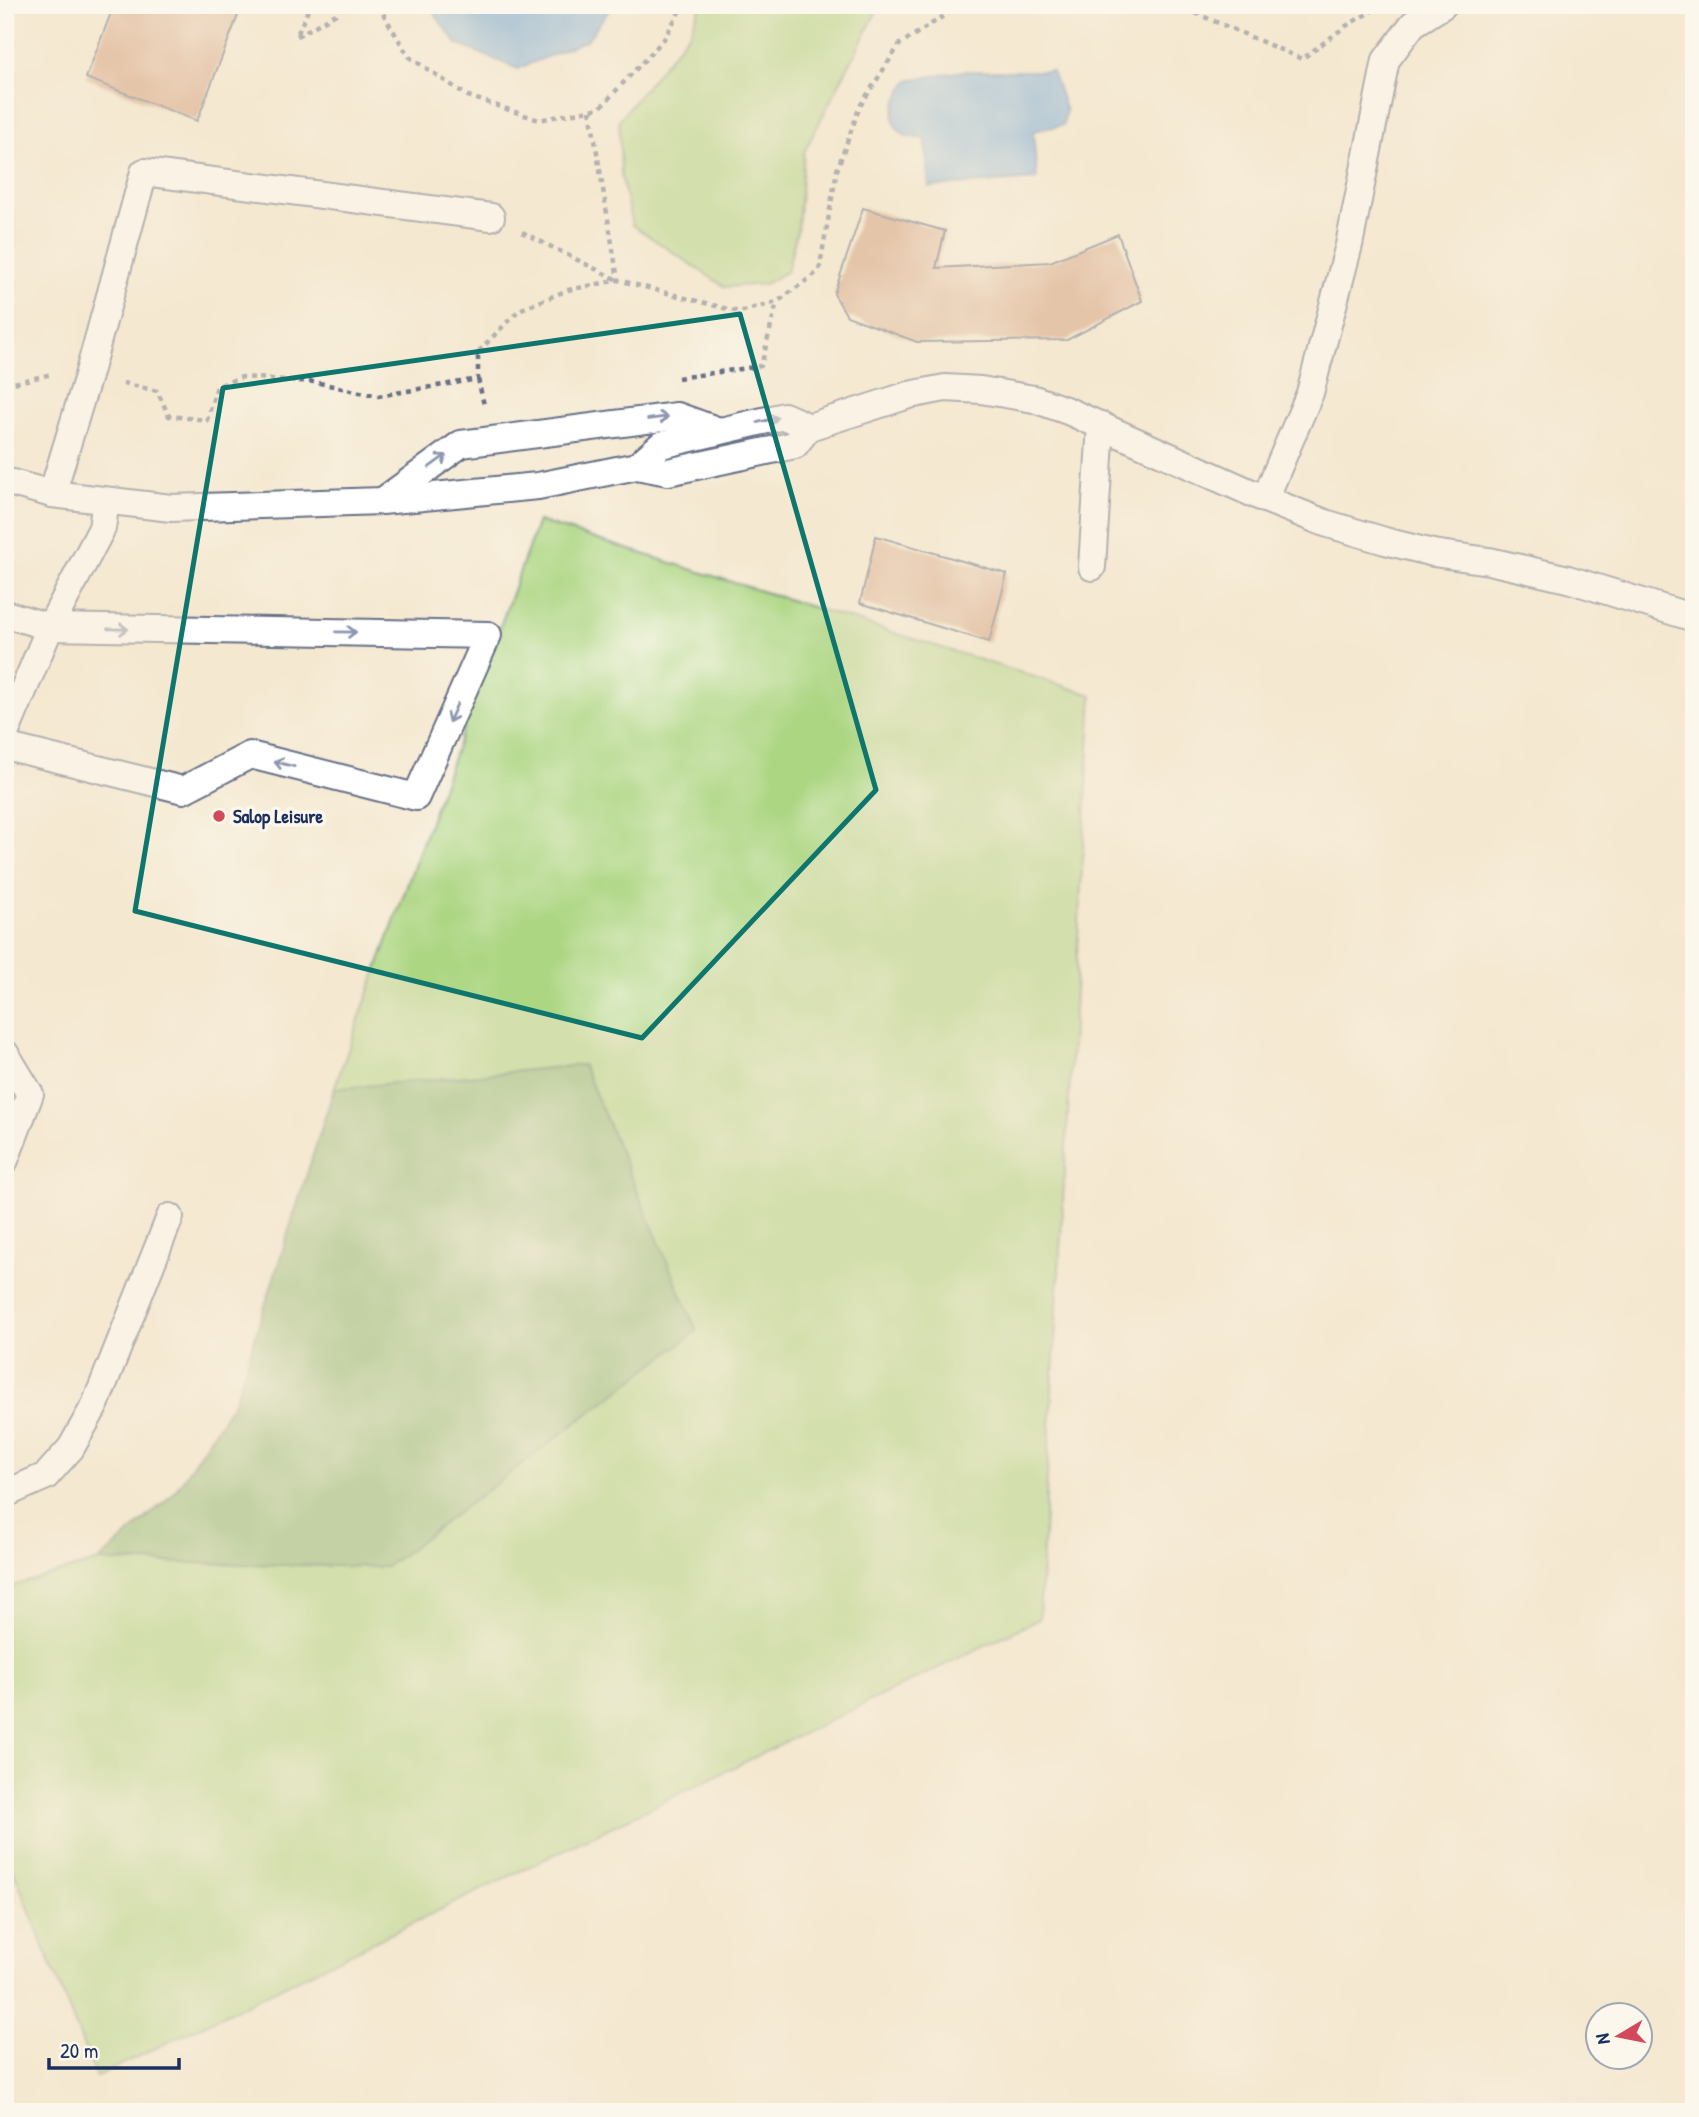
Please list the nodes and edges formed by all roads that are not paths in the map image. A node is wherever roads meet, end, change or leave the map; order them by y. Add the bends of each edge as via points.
1 (1443, 5) edge
2 (491, 216) road end
3 (1101, 425) junction
4 (809, 428) junction
5 (719, 431) junction
6 (637, 466) junction
7 (5, 481) edge
8 (52, 494) junction
9 (1265, 499) junction
10 (106, 501) junction
11 (382, 501) junction
12 (1092, 567) dead end
13 (5, 614) edge
14 (1694, 618) edge
15 (50, 627) junction
16 (5, 734) edge
17 (5, 746) edge
18 (5, 1054) edge
19 (5, 1160) edge
20 (170, 1217) dead end
21 (5, 1494) edge

1 - 9 lane via 1413,24 1386,60 1349,245 1310,393
2 - 8 lane via 144,172
3 - 4 lane via 1034,399 945,388
3 - 9 lane
3 - 12 lane
5 -> 4 lane via 783,416
4 - 6 lane via 795,445 760,454 668,472
5 - 6 lane via 661,445
11 -> 5 lane via 461,444 677,416
6 - 11 lane via 538,485
7 - 8 lane
8 - 10 lane
9 - 14 lane via 1385,541 1567,579
10 - 11 lane via 171,508
10 - 15 lane via 102,528
13 - 15 lane
15 - 16 lane
15 -> 17 lane via 488,635 416,797 250,755 183,790
18 - 19 lane via 30,1094
20 - 21 lane via 95,1405 71,1448 46,1476

